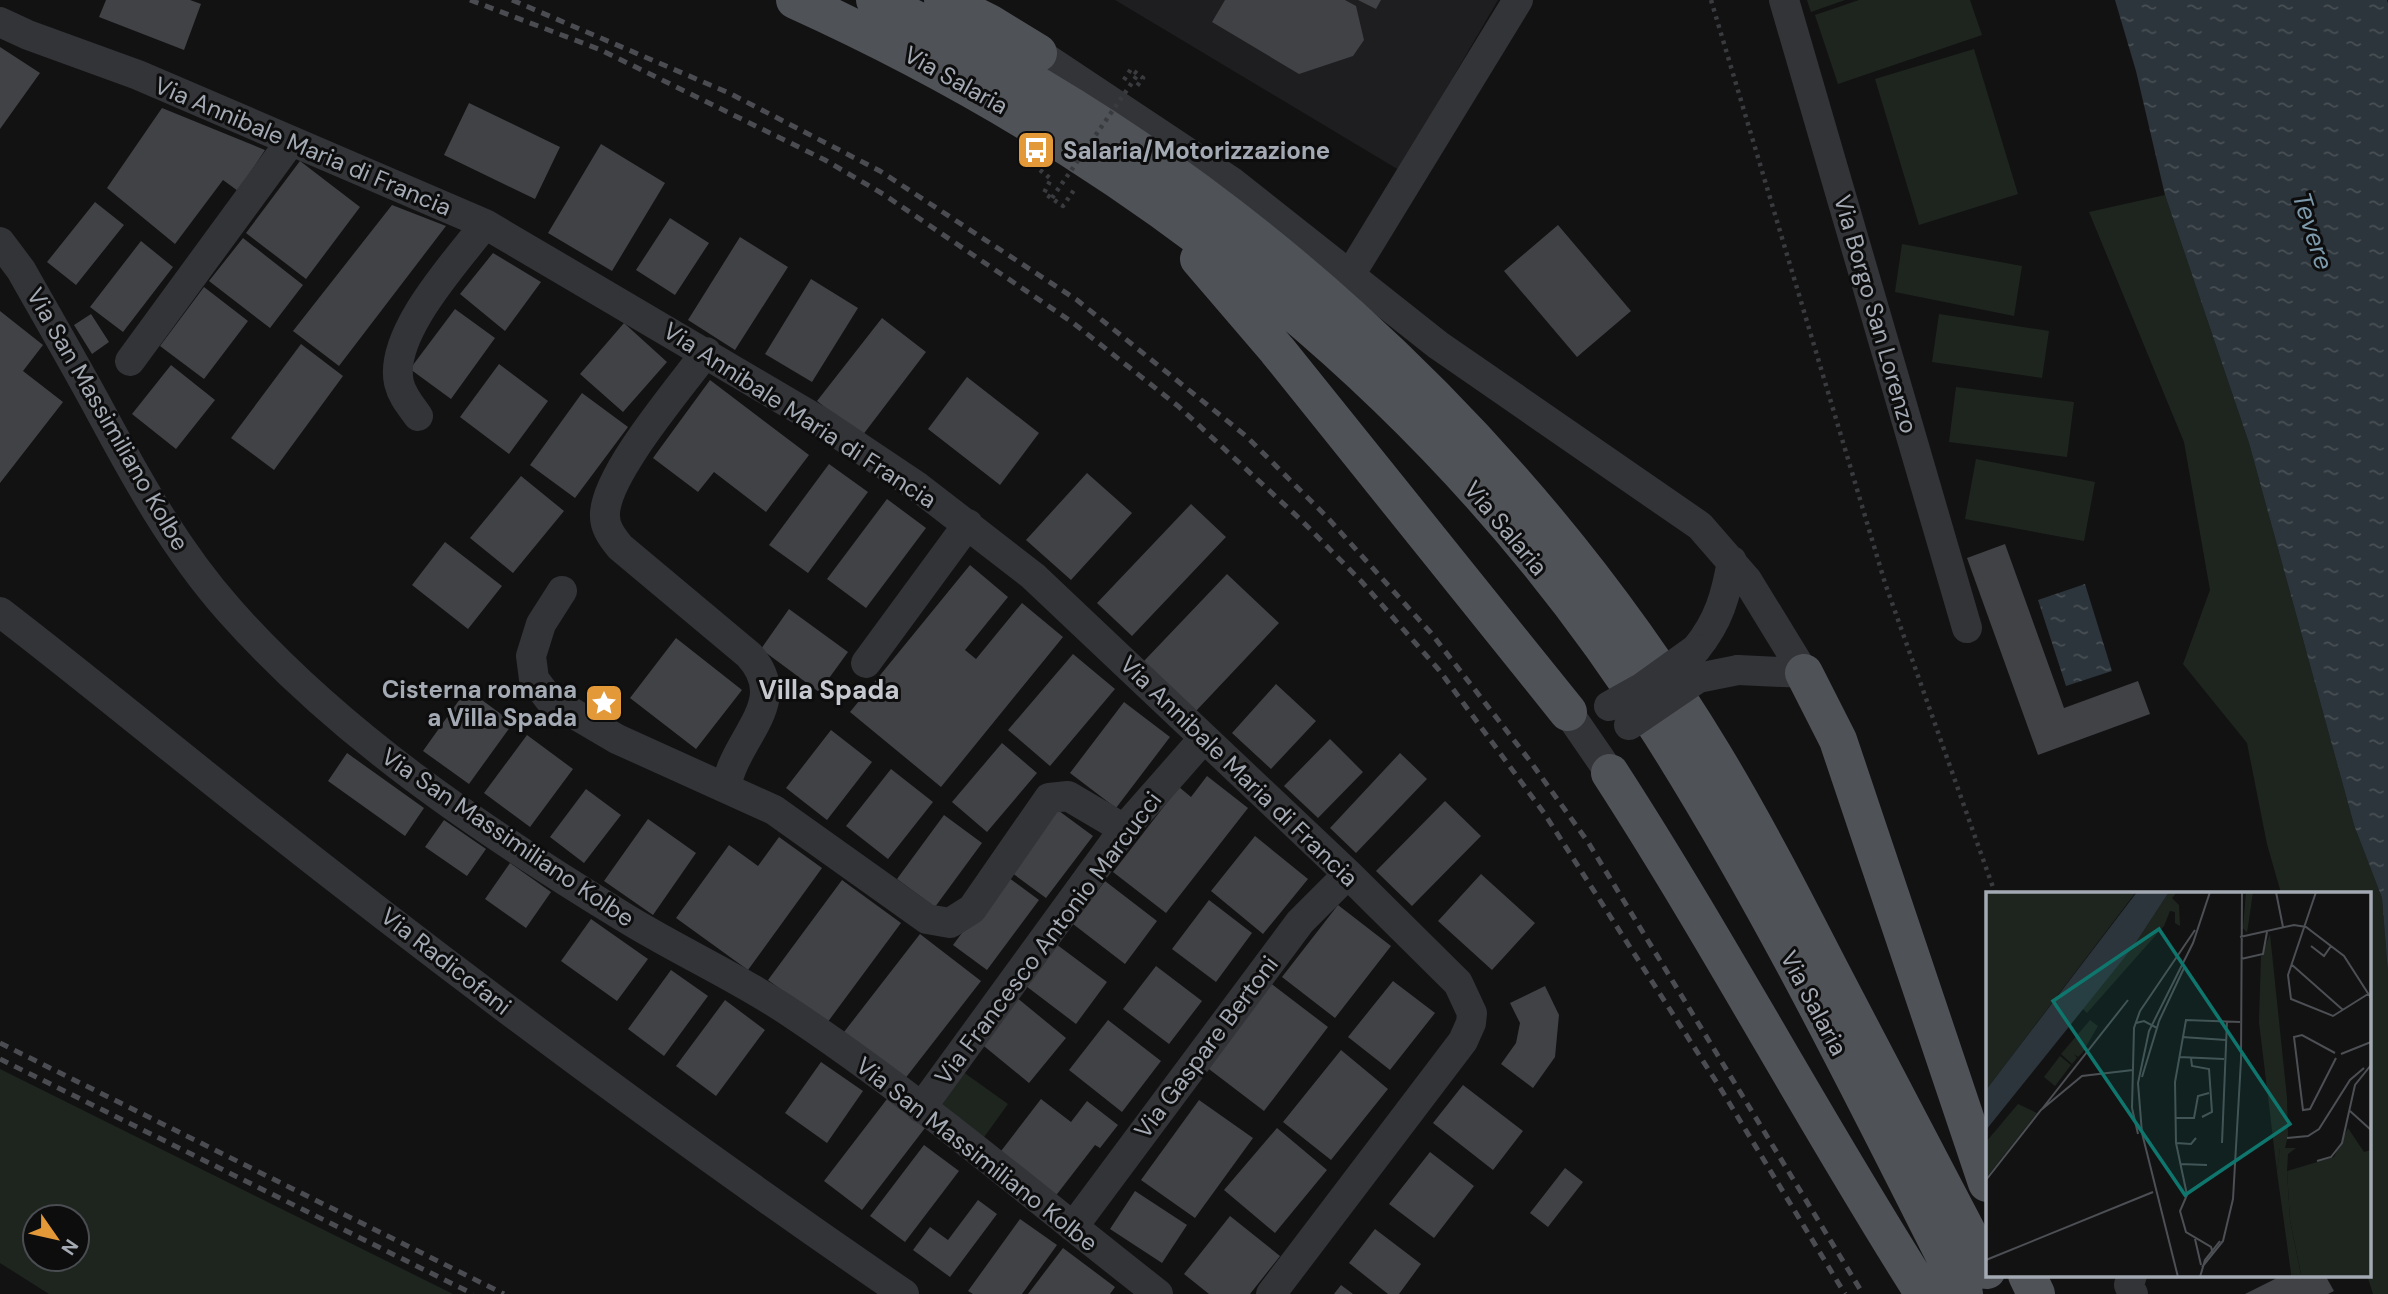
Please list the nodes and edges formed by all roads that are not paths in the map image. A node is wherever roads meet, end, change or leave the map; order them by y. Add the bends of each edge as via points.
1 (795, 0) edge
2 (875, 0) edge
3 (943, 0) edge
4 (1518, 0) edge
5 (1784, 0) edge
6 (0, 22) edge
7 (1038, 53) joint
8 (291, 141) junction
9 (1133, 188) junction
10 (485, 224) junction
11 (0, 242) edge
12 (1350, 275) junction
13 (706, 352) junction
14 (130, 361) dead end
15 (418, 416) dead end
16 (968, 524) junction
17 (1732, 561) junction
18 (562, 591) dead end
19 (0, 612) edge
20 (1967, 628) dead end
21 (866, 663) dead end
22 (1804, 673) junction
23 (1568, 712) junction
24 (1619, 715) junction
25 (1204, 738) junction
26 (1610, 773) junction
27 (726, 787) junction
28 (1125, 830) junction
29 (1348, 874) junction
30 (922, 1108) junction
31 (1986, 1181) edge
32 (1073, 1227) junction
33 (1986, 1268) edge
34 (1991, 1276) edge
35 (2027, 1276) edge
36 (2132, 1276) edge
37 (904, 1294) edge
38 (1158, 1294) edge
39 (1271, 1294) edge
40 (1924, 1294) edge
41 (1964, 1294) edge
42 (2000, 1294) edge
43 (2036, 1294) edge
44 (2133, 1294) edge

1 - 9 main road, Via Salaria via 923,61 1039,127
2 - 33 main road, Via Salaria via 1059,99 1234,219 1384,351 1519,490 1610,603 1713,754
3 - 7 main road
4 - 12 street
5 - 20 street, Via Borgo San Lorenzo
6 - 8 street, Via Annibale Maria di Francia
7 - 12 street via 1222,175
8 - 10 street, Via Annibale Maria di Francia
8 - 14 street
9 - 23 main road via 1232,296
9 - 41 main road, Via Salaria via 1212,244 1376,388 1491,508 1579,617 1659,730 1744,872
10 - 13 street, Via Annibale Maria di Francia
10 - 15 street via 430,297 402,345 398,382
11 - 30 street, Via San Massimiliano Kolbe via 21,270 162,519 208,586 324,706 406,772 624,917 782,1008
12 - 17 street via 1448,353 1700,526
13 - 16 street, Via Annibale Maria di Francia via 821,422
13 - 27 street via 612,484 605,515 620,547 748,655 764,674 766,697 735,757
16 - 21 street
16 - 25 street, Via Annibale Maria di Francia via 1033,576
17 - 22 street
17 - 24 street, bridge via 1724,602 1696,649 1643,687
18 - 27 street via 533,646 531,666 538,688 561,708 617,739
19 - 37 street, Via Radicofani via 530,1026
22 - 24 street, bridge via 1738,670 1698,678
22 - 31 main road via 1838,740
23 - 24 street
23 - 26 street
24 - 26 street
25 - 28 street, Via Francesco Antonio Marcucci
25 - 29 street, Via Annibale Maria di Francia
26 - 40 main road via 1850,1178
27 - 28 street via 796,824 938,923 961,919 972,909 1049,798 1068,796
28 - 30 street, Via Francesco Antonio Marcucci
29 - 32 street, Via Gaspare Bertoni via 1300,922
29 - 39 street, Via Annibale Maria di Francia via 1458,983 1469,1002 1471,1023 1463,1041
30 - 32 street, Via San Massimiliano Kolbe
32 - 38 street, Via San Massimiliano Kolbe
34 - 42 main road
35 - 43 main road
36 - 44 street

